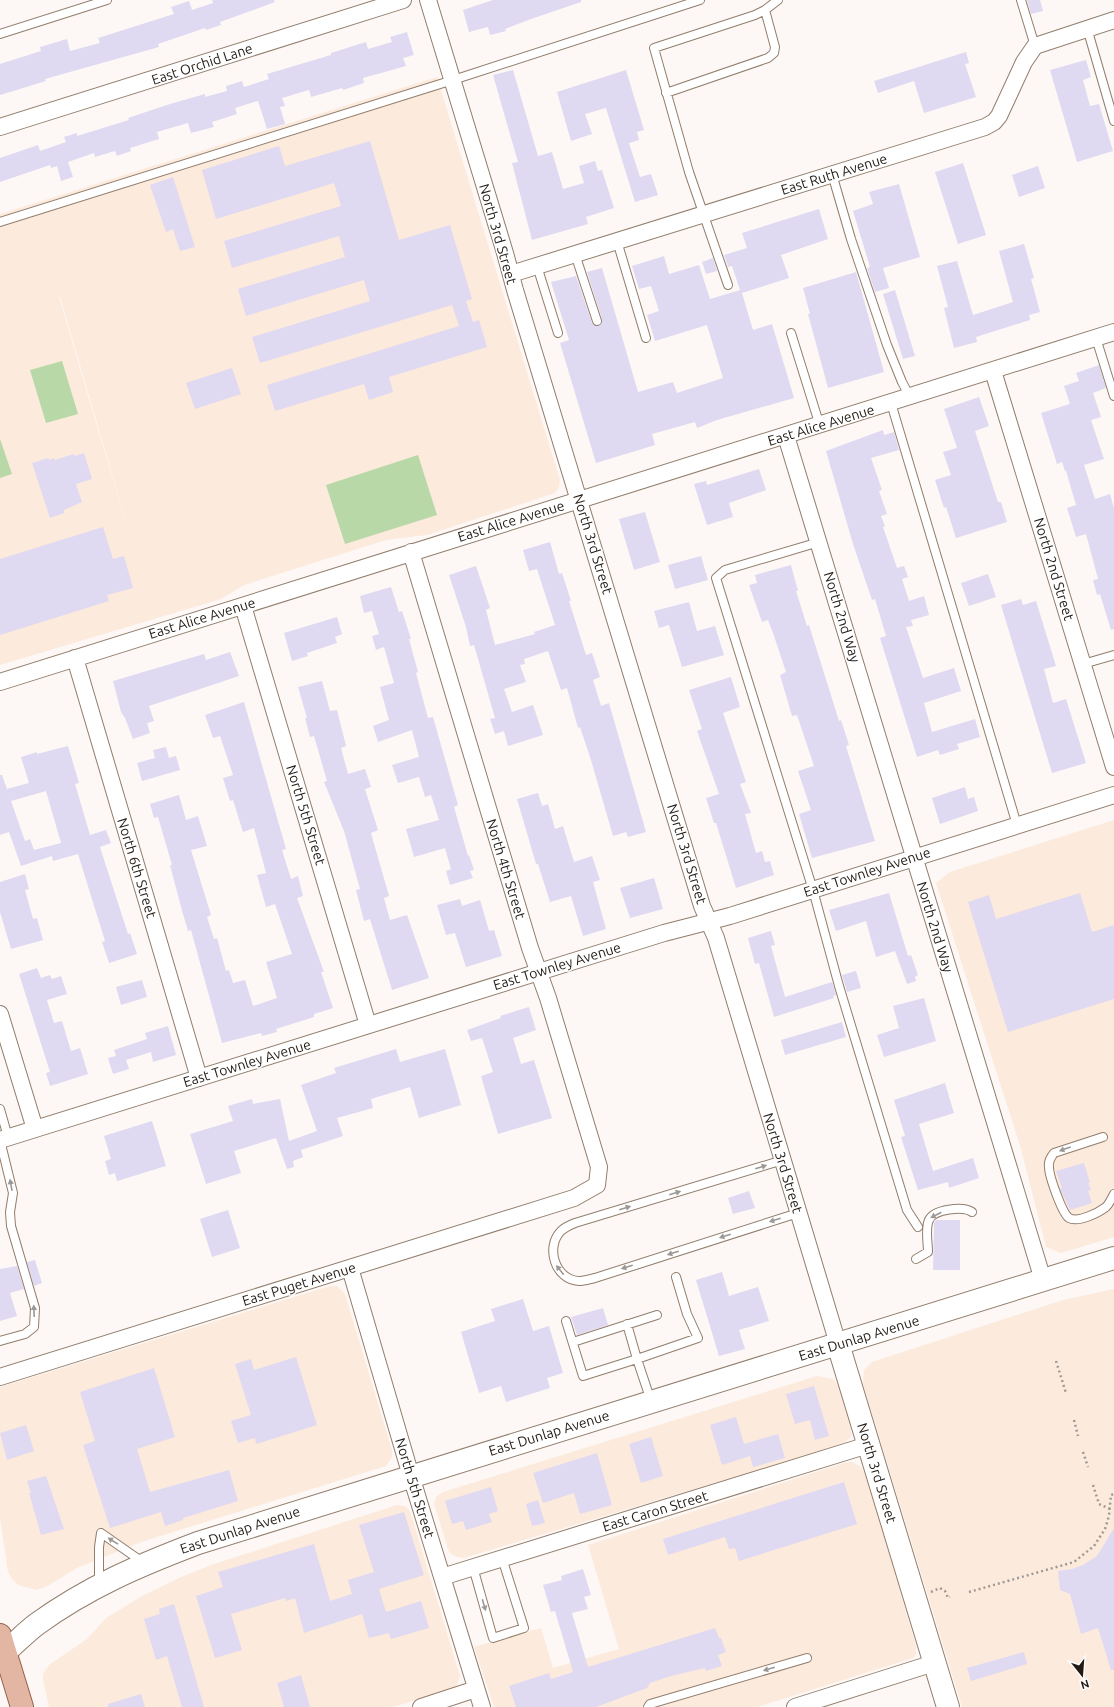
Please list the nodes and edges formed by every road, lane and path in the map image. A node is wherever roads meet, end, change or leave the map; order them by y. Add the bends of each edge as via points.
1 (107, 0) edge
2 (403, 0) edge
3 (428, 0) edge
4 (700, 0) edge
5 (778, 0) edge
6 (1021, 0) edge
7 (765, 10) junction
8 (1114, 20) edge
9 (1087, 28) junction
10 (0, 34) edge
11 (1035, 46) junction
12 (453, 80) junction
13 (666, 93) junction
14 (1114, 121) edge
15 (0, 127) edge
16 (832, 174) junction
17 (703, 214) junction
18 (0, 222) edge
19 (617, 241) junction
20 (576, 254) junction
21 (537, 266) junction
22 (511, 274) junction
23 (728, 285) dead end
24 (597, 322) dead end
25 (1114, 332) edge
26 (558, 333) dead end
27 (791, 333) dead end
28 (646, 338) dead end
29 (1096, 338) junction
30 (993, 371) junction
31 (1114, 396) edge
32 (910, 397) junction
33 (891, 403) junction
34 (820, 426) junction
35 (786, 436) junction
36 (580, 500) junction
37 (819, 542) junction
38 (411, 552) junction
39 (243, 606) junction
40 (1114, 655) edge
41 (75, 658) junction
42 (1083, 664) junction
43 (0, 682) edge
44 (1114, 767) edge
45 (1114, 795) edge
46 (1017, 825) junction
47 (914, 857) junction
48 (813, 890) junction
49 (709, 921) junction
50 (538, 972) junction
51 (0, 1014) edge
52 (368, 1025) junction
53 (199, 1078) junction
54 (0, 1109) edge
55 (35, 1129) junction
56 (1103, 1137) dead end
57 (3, 1139) edge
58 (783, 1160) junction
59 (597, 1185) joint
60 (1114, 1194) edge
61 (972, 1212) dead end
62 (798, 1213) junction
63 (918, 1227) dead end
64 (1114, 1258) edge
65 (916, 1259) dead end
66 (350, 1268) junction
67 (676, 1277) dead end
68 (1043, 1280) junction
69 (657, 1315) dead end
70 (566, 1321) dead end
71 (627, 1324) junction
72 (0, 1341) edge
73 (573, 1342) junction
74 (838, 1344) junction
75 (638, 1359) junction
76 (1056, 1361) dead end
77 (0, 1377) edge
78 (1066, 1393) dead end
79 (652, 1402) junction
80 (1074, 1420) dead end
81 (1078, 1436) dead end
82 (868, 1445) junction
83 (1083, 1452) dead end
84 (1088, 1467) dead end
85 (411, 1476) junction
86 (1093, 1485) dead end
87 (1114, 1494) edge
88 (1110, 1509) junction
89 (502, 1558) junction
90 (145, 1563) junction
91 (473, 1567) junction
92 (442, 1577) junction
93 (99, 1586) junction
94 (969, 1592) dead end
95 (930, 1593) dead end
96 (950, 1597) dead end
97 (1, 1649) edge
98 (806, 1658) dead end
99 (934, 1663) junction
100 (476, 1690) junction
101 (22, 1707) edge
102 (421, 1707) edge
103 (482, 1707) edge
104 (648, 1707) edge
105 (795, 1707) edge
106 (948, 1707) edge

1 - 10 lane
2 - 15 street, East Orchid Lane
3 - 12 street, North 3rd Street
4 - 12 lane
5 - 7 lane
6 - 11 lane
7 - 13 lane via 775,47 774,53 768,58
7 - 13 lane via 654,48
8 - 9 street
9 - 11 street
9 - 14 lane
11 - 16 street, East Ruth Avenue via 1024,62 999,116 985,128
12 - 18 lane
12 - 22 street, North 3rd Street
13 - 17 lane
16 - 17 street, East Ruth Avenue
16 - 32 lane via 887,345
17 - 19 street, East Ruth Avenue
17 - 23 lane
19 - 20 street, East Ruth Avenue
19 - 28 lane
20 - 21 street, East Ruth Avenue
20 - 24 lane
21 - 22 street, East Ruth Avenue
21 - 26 lane
22 - 36 street, North 3rd Street
25 - 29 street, East Alice Avenue
27 - 34 lane
29 - 30 street, East Alice Avenue
29 - 31 lane
30 - 32 street, East Alice Avenue
30 - 42 street, North 2nd Street
32 - 33 street, East Alice Avenue
33 - 34 street, East Alice Avenue
33 - 46 lane
34 - 35 street, East Alice Avenue
35 - 36 street, East Alice Avenue
35 - 37 street, North 2nd Way
36 - 38 street, East Alice Avenue
36 - 49 street, North 3rd Street via 702,906
37 - 47 street, North 2nd Way
37 - 48 lane via 725,570 716,578
38 - 39 street, East Alice Avenue
38 - 50 street, North 4th Street
39 - 41 street, East Alice Avenue
39 - 52 street, North 5th Street
40 - 42 lane
41 - 43 street, East Alice Avenue
41 - 53 street, North 6th Street
42 - 44 street, North 2nd Street
45 - 46 street, East Townley Avenue
46 - 47 street, East Townley Avenue
47 - 48 street, East Townley Avenue
47 - 68 street, North 2nd Way
48 - 49 street, East Townley Avenue
48 - 63 lane via 839,986 908,1210
49 - 50 street, East Townley Avenue
49 - 58 street, North 3rd Street
50 - 52 street, East Townley Avenue
50 - 59 street, North 4th Street via 599,1167
51 - 55 street
52 - 53 street, East Townley Avenue
53 - 55 street, East Townley Avenue
54 - 57 lane
55 - 57 street, East Townley Avenue
56 -> 60 lane via 1054,1153 1049,1168 1058,1196 1066,1215 1070,1218 1076,1219 1097,1213 1107,1206
72 -> 57 lane via 25,1334 34,1327 35,1308 11,1226 13,1193
58 - 62 street, North 3rd Street
62 -> 58 lane via 584,1280 578,1281 563,1275 553,1261 553,1245 561,1230 575,1223
59 - 66 street, East Puget Avenue via 574,1198
61 -> 65 lane via 957,1208 929,1219 928,1252
62 - 74 street, North 3rd Street
64 - 68 main road, East Dunlap Avenue
66 - 77 street, East Puget Avenue
66 - 85 street, North 5th Street
67 - 75 lane via 687,1314 698,1338
68 - 74 main road, East Dunlap Avenue
69 - 71 lane
70 - 73 lane
71 - 73 lane
71 - 75 lane
73 - 75 lane via 583,1376
74 - 79 main road, East Dunlap Avenue
74 - 82 main road, North 3rd Street
75 - 79 lane
76 - 78 path
79 - 85 main road, East Dunlap Avenue
80 - 81 path
82 - 89 street, East Caron Street
82 - 99 main road, North 3rd Street
83 - 84 path
85 - 90 main road, East Dunlap Avenue via 198,1543
85 - 92 street, North 5th Street
86 - 88 path via 1099,1504
87 - 88 path via 1110,1495
88 - 94 path via 1105,1529 1094,1546 1074,1562
89 - 91 street, East Caron Street
91 -> 89 lane via 493,1638 524,1628
90 - 93 main road, East Dunlap Avenue
90 -> 93 lane via 101,1533
91 - 92 street, East Caron Street
92 - 100 street, North 5th Street
93 - 97 main road, East Dunlap Avenue via 72,1600
95 - 96 path via 940,1588 945,1591 948,1598
97 - 101 main road
98 -> 104 lane via 650,1704
99 - 105 street
99 - 106 main road, North 3rd Street
100 - 102 street
100 - 103 street, North 5th Street

